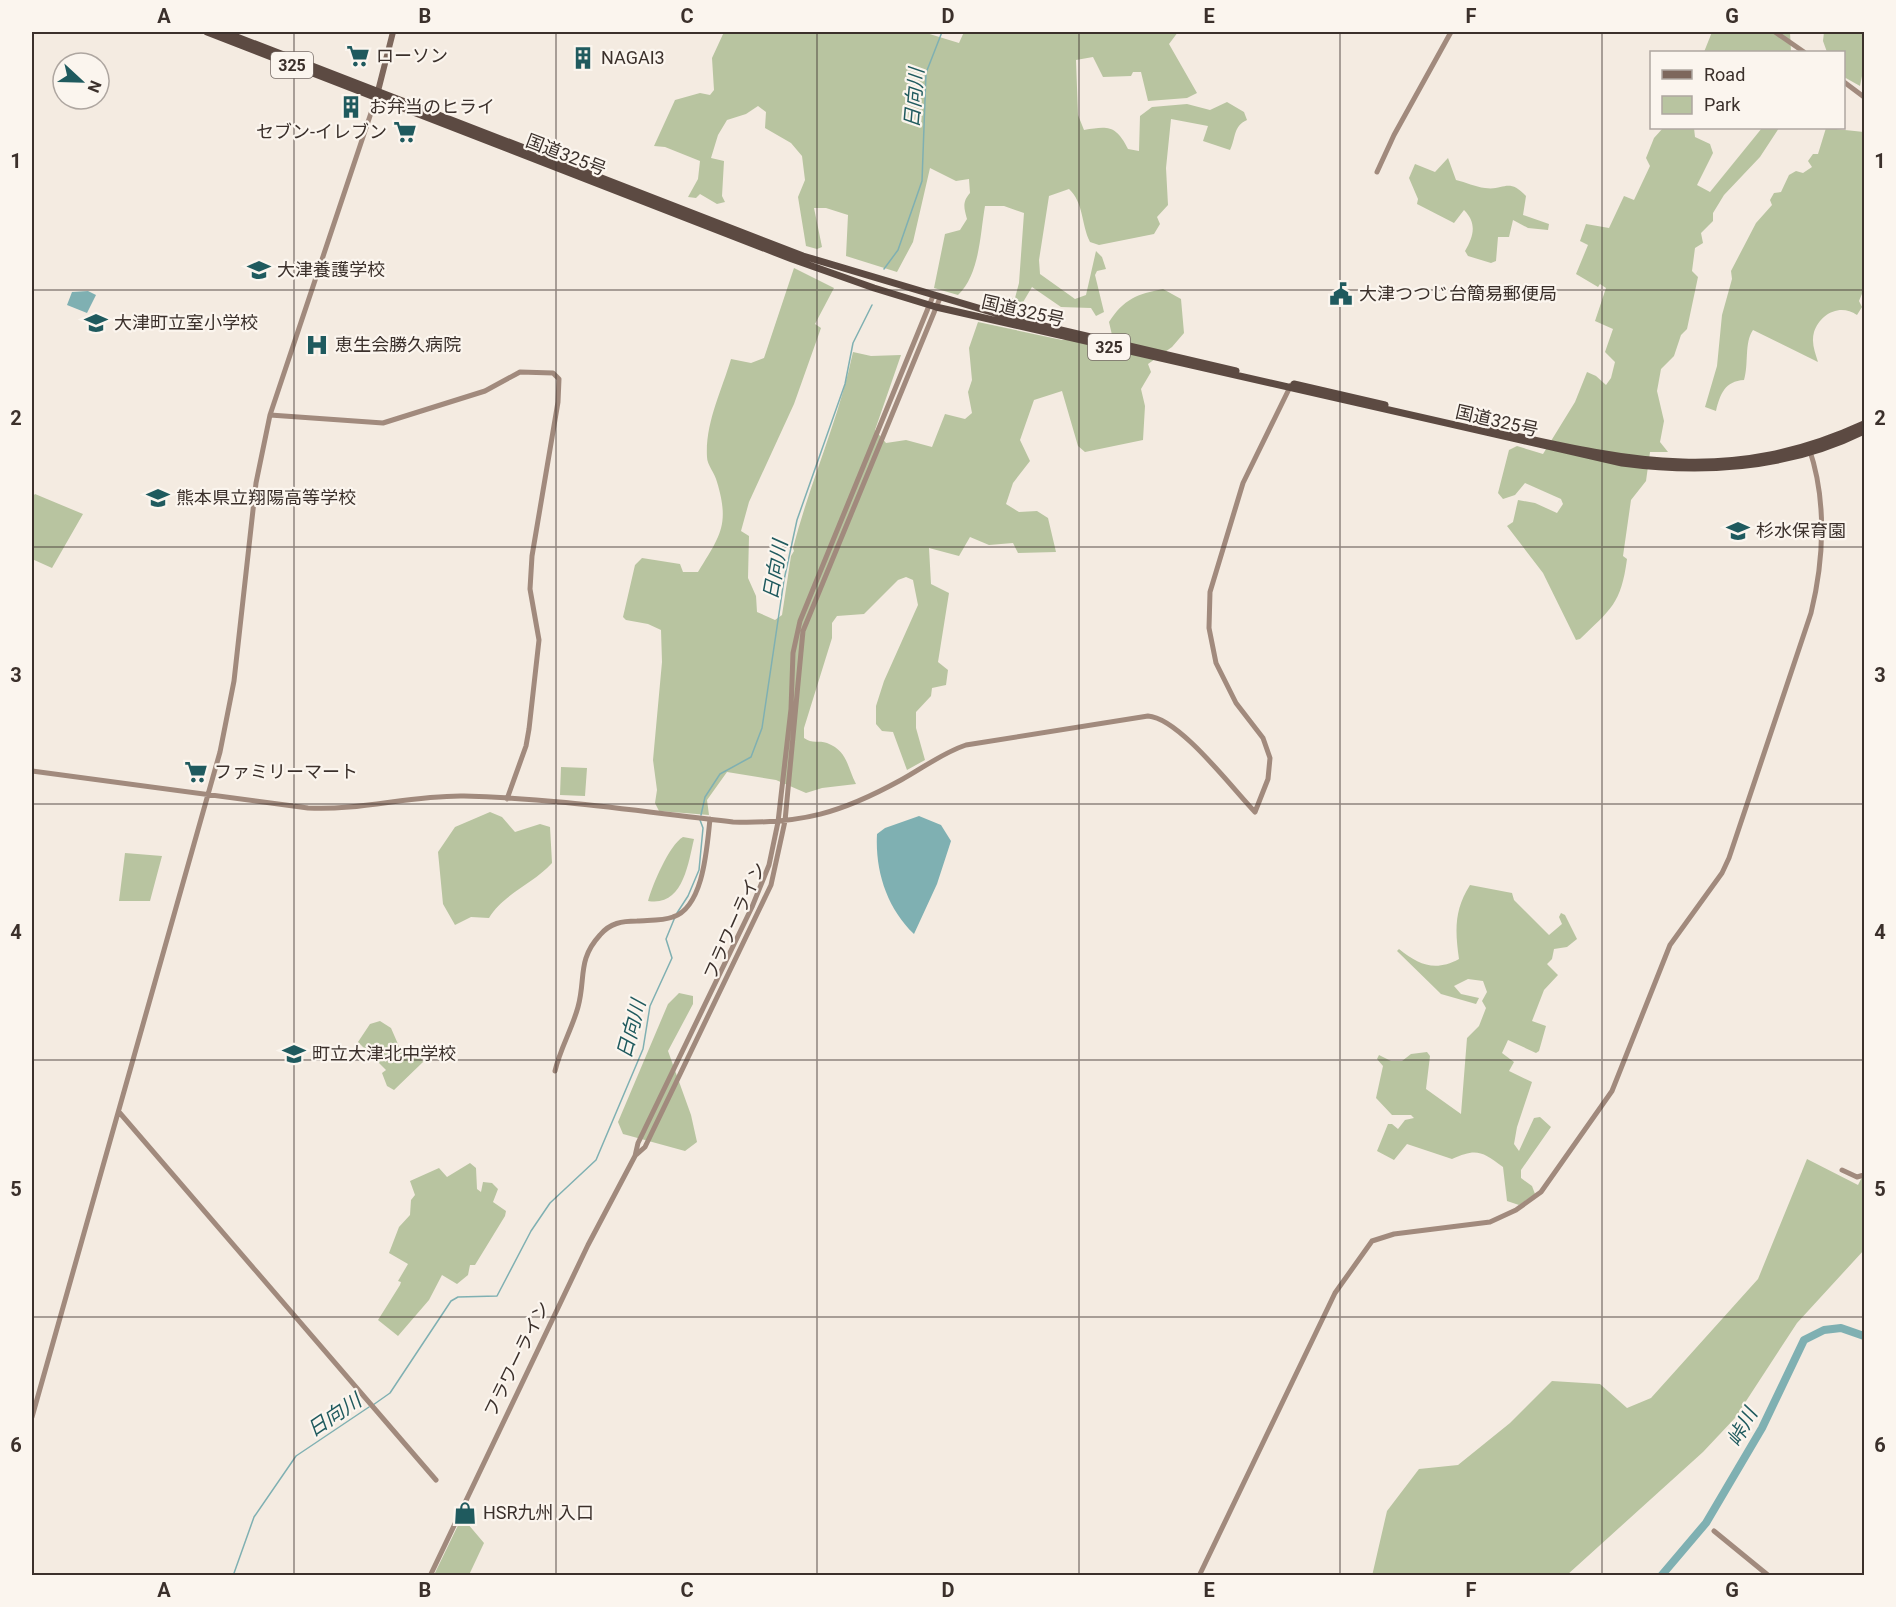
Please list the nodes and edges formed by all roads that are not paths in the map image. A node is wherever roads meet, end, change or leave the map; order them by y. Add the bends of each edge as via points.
1 (207, 32) edge
2 (224, 32) edge
3 (393, 32) edge
4 (1451, 32) edge
5 (1775, 32) edge
6 (1803, 51) edge
7 (1845, 83) edge
8 (377, 95) junction
9 (1864, 97) edge
10 (1377, 172) dead end
11 (936, 297) junction
12 (933, 306) junction
13 (1292, 384) junction
14 (270, 415) junction
15 (1864, 424) edge
16 (1864, 431) edge
17 (1809, 450) junction
18 (32, 771) edge
19 (210, 795) junction
20 (507, 800) junction
21 (707, 819) junction
22 (785, 821) junction
23 (778, 822) junction
24 (555, 1071) dead end
25 (119, 1112) junction
26 (635, 1156) junction
27 (1842, 1170) dead end
28 (1864, 1175) edge
29 (32, 1417) edge
30 (436, 1480) dead end
31 (1714, 1531) dead end
32 (430, 1575) edge
33 (1199, 1575) edge
34 (1769, 1575) edge

1 - 8 highway, 国道325号 / 325
2 - 8 highway, 国道325号 / 325
3 - 8 main road
4 - 10 street
5 - 6 street
7 - 9 street
8 - 11 highway, 国道325号 / 325 via 803,256
8 - 12 highway, 国道325号 / 325 via 792,259
8 - 14 street
11 - 12 street
11 - 13 highway, 国道325号 / 325
12 - 13 highway, 国道325号 / 325
12 - 22 street, フラワーライン via 802,631
12 - 23 street, フラワーライン via 800,621 793,653
13 - 17 highway, 国道325号 / 325 via 1575,455 1658,468 1729,467 1776,461
13 - 22 street via 1243,483 1209,599 1209,628 1216,663 1236,703 1263,738 1270,758 1268,779 1255,812 1182,733 1164,720 1148,716 966,745 849,806 829,814
14 - 19 street via 250,522 234,681
14 - 20 street via 383,423 485,391 520,372 557,376 558,402 531,569 530,589 539,640 529,729
15 - 17 highway, 国道325号 / 325
16 - 17 highway, 国道325号 / 325
17 - 33 street via 1818,474 1822,507 1817,585 1811,613 1729,858 1670,945 1612,1092 1555,1176 1522,1207 1490,1222 1394,1234 1372,1241 1335,1293
18 - 19 street
19 - 20 street via 322,809 441,796
19 - 25 street
20 - 21 street
21 - 23 street
21 - 24 street via 705,865 693,898 682,913 672,918 615,923 590,947 582,964 578,1008
22 - 23 street
22 - 26 street, フラワーライン via 771,885 645,1147
23 - 26 street, フラワーライン via 764,881
25 - 29 street
25 - 30 street
26 - 32 street, フラワーライン via 588,1245
27 - 28 street via 1857,1178
31 - 34 street

